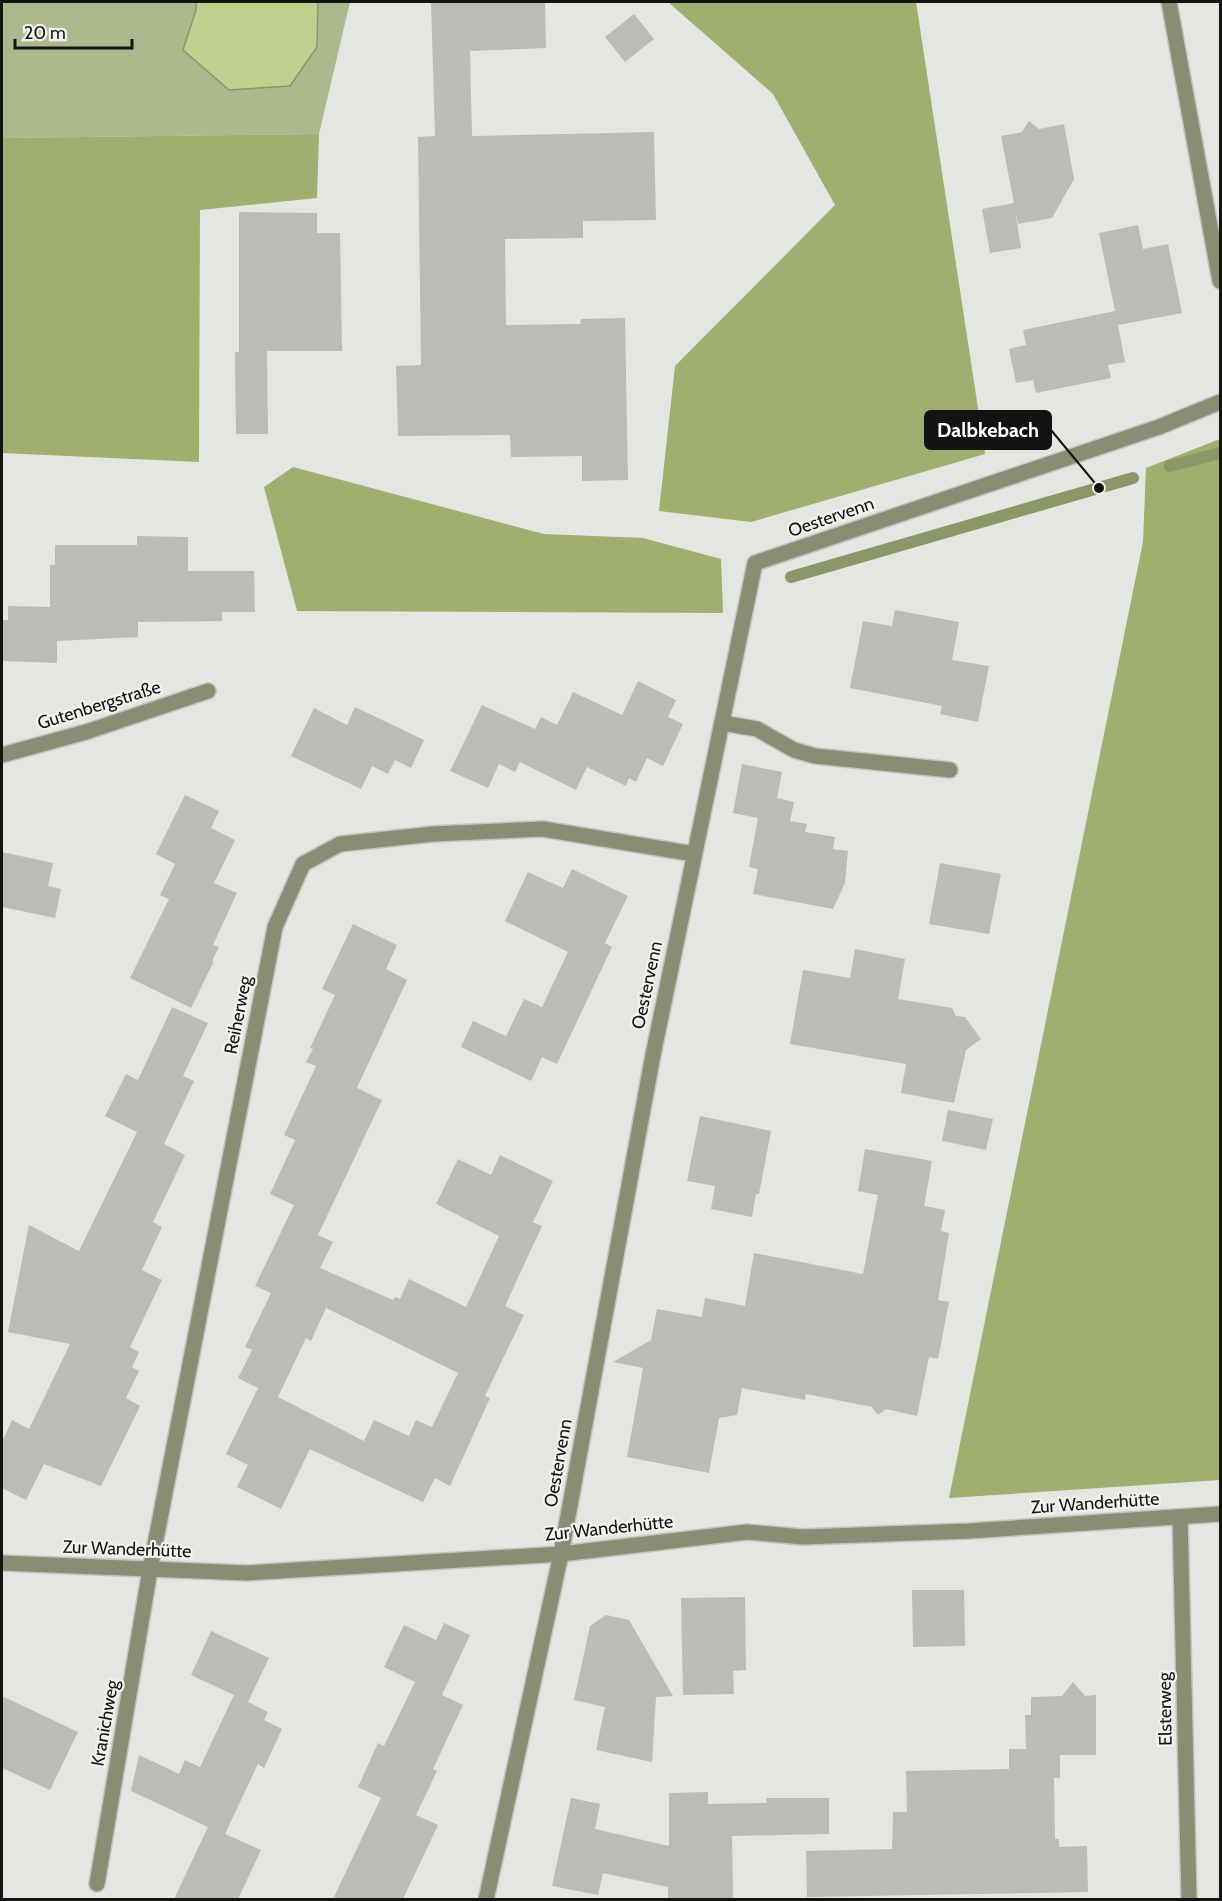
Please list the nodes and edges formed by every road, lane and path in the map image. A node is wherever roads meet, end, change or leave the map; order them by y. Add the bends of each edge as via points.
1 (1169, 2) edge
2 (1221, 281) edge
3 (1221, 402) edge
4 (208, 691) dead end
5 (722, 723) junction
6 (2, 755) edge
7 (950, 770) dead end
8 (694, 854) junction
9 (1221, 1514) edge
10 (1180, 1517) junction
11 (561, 1554) junction
12 (2, 1563) edge
13 (150, 1570) junction
14 (97, 1884) dead end
15 (486, 1899) edge
16 (1189, 1899) edge

1 - 2 street
3 - 5 street, Oestervenn via 1159,428 755,563
4 - 6 street, Gutenbergstraße
5 - 7 street via 757,729 794,750 815,756
5 - 8 street, Oestervenn
8 - 11 street, Oestervenn via 652,1054
8 - 13 street, Reiherweg via 543,829 433,834 340,844 303,864 275,927
9 - 10 street, Zur Wanderhütte
10 - 11 street, Zur Wanderhütte via 969,1531 814,1536 747,1532
10 - 16 street, Elsterweg
11 - 13 street, Zur Wanderhütte via 247,1573
11 - 15 street, Oestervenn
12 - 13 street, Zur Wanderhütte
13 - 14 street, Kranichweg

